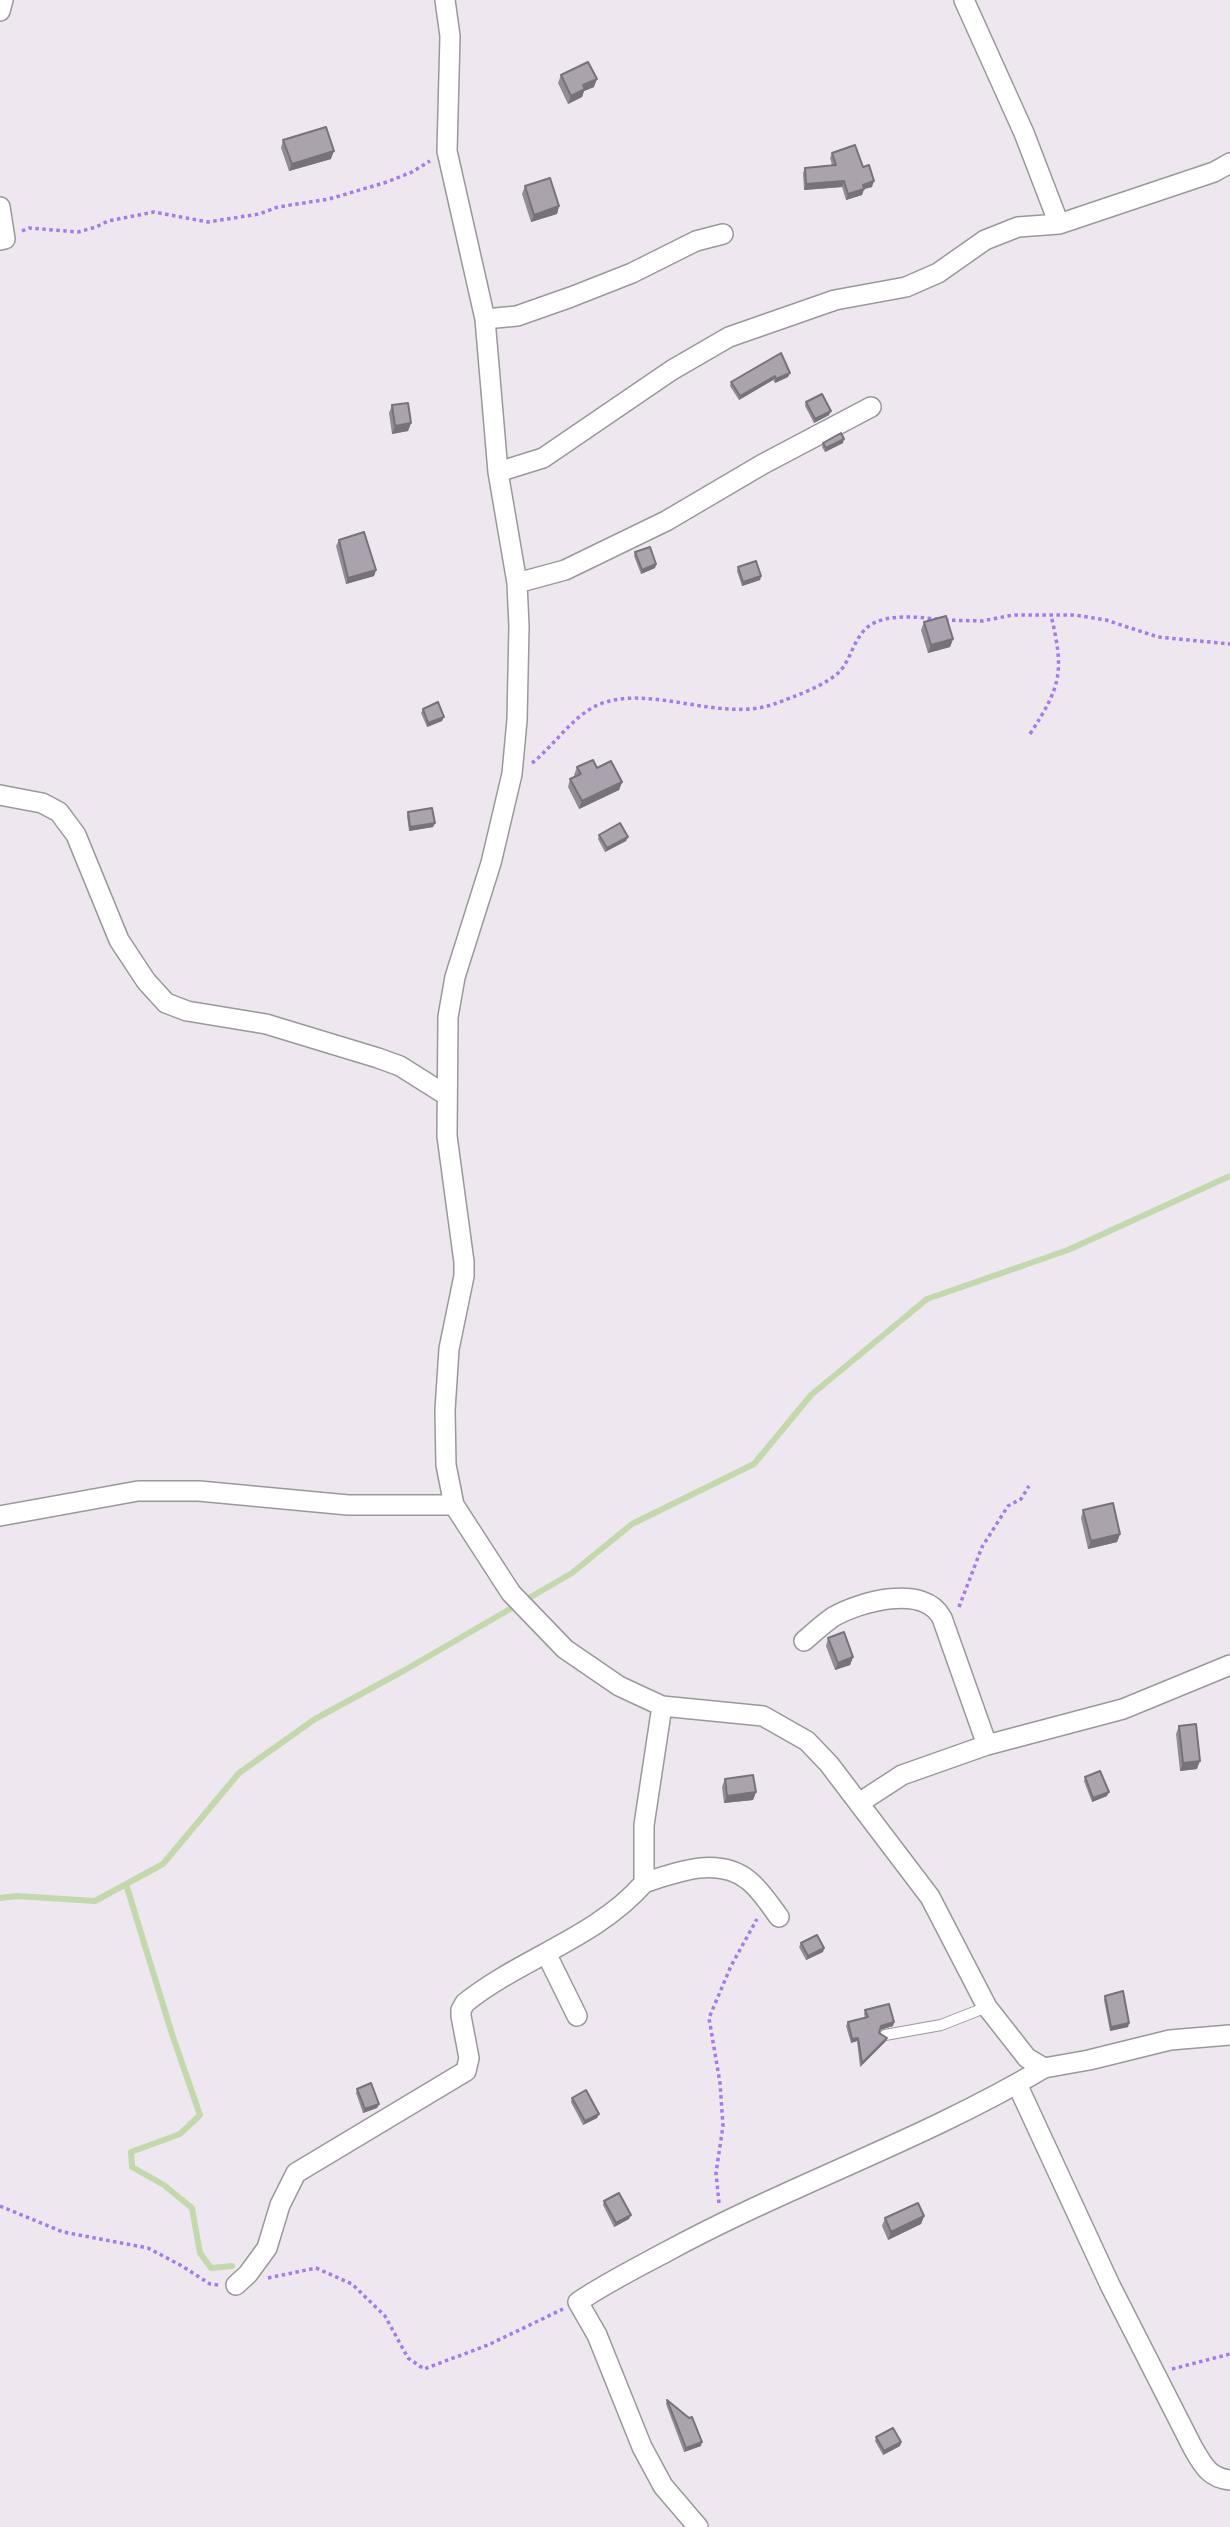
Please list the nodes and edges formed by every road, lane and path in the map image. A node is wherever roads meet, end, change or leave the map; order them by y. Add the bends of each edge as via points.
1 (3, 0) edge
2 (445, 0) edge
3 (964, 0) edge
4 (0, 11) edge
5 (447, 151) junction
6 (1230, 163) edge
7 (0, 207) edge
8 (1059, 224) junction
9 (723, 234) dead end
10 (2, 240) edge
11 (485, 319) junction
12 (871, 407) dead end
13 (498, 472) junction
14 (517, 583) junction
15 (1051, 615) junction
16 (1230, 644) edge
17 (1030, 734) dead end
18 (512, 774) junction
19 (0, 795) edge
20 (446, 1095) junction
21 (1029, 1486) dead end
22 (454, 1504) junction
23 (0, 1516) edge
24 (942, 1618) junction
25 (804, 1641) dead end
26 (1230, 1665) edge
27 (662, 1706) junction
28 (987, 1745) junction
29 (859, 1803) junction
30 (644, 1883) junction
31 (774, 1910) joint
32 (546, 1954) junction
33 (987, 2007) junction
34 (577, 2016) dead end
35 (885, 2035) edge
36 (1230, 2035) edge
37 (1044, 2068) junction
38 (1017, 2084) junction
39 (0, 2206) edge
40 (724, 2222) junction
41 (236, 2285) junction
42 (578, 2302) junction
43 (1230, 2354) edge
44 (1156, 2373) junction
45 (1230, 2480) edge
46 (698, 2527) edge

1 - 4 street
2 - 5 street via 450,36
3 - 8 street
5 - 10 path via 387,182 260,214 208,222 155,212 78,232 29,228
5 - 11 street
6 - 8 street
7 - 10 street
8 - 13 street via 1018,227 985,240 938,273 906,287 835,300 729,337 543,458
9 - 11 street via 517,316
11 - 13 street
12 - 14 street via 666,521 565,570
13 - 14 street
14 - 18 street via 518,694
15 - 16 path via 1106,620 1158,637
15 - 17 path via 1060,667 1055,688
15 - 18 path via 982,621 884,620 861,634 841,670 773,705 707,707 642,698 603,703 585,712 548,751
18 - 20 street via 491,863 455,977 448,1017
19 - 20 street via 42,803 59,812 76,835 119,940 166,1003 187,1012 266,1024 378,1058
20 - 22 street via 464,1262 449,1349 445,1410 446,1465
21 - 24 path via 1021,1499 1008,1506 982,1547 959,1607
22 - 23 street via 348,1505 199,1491 138,1491
22 - 27 street via 511,1593 565,1649 619,1686
24 - 25 street via 924,1601 882,1599 832,1618
24 - 28 street
26 - 28 street via 1123,1709
27 - 29 street via 763,1716 807,1741
27 - 30 street via 644,1825
28 - 29 street via 902,1775
29 - 33 street via 930,1897
30 - 31 street via 720,1867 749,1881
30 - 32 street via 595,1925
31 - 40 path via 731,1966 709,2018 720,2083 723,2126 716,2194
32 - 34 street
32 - 41 street via 465,2003 461,2016 470,2057 466,2071 296,2173 267,2248
33 - 35 lane via 941,2025
33 - 37 street via 1027,2058
36 - 37 street via 1170,2040
37 - 38 street
38 - 40 street
38 - 44 street via 1110,2286
39 - 41 path via 62,2232 148,2248 210,2284
40 - 42 street
41 - 42 path via 316,2268 328,2273 352,2284 377,2308 408,2358 424,2369 488,2345
42 - 46 street via 597,2335 642,2447 663,2486
43 - 44 path
44 - 45 street via 1206,2470 1218,2479

